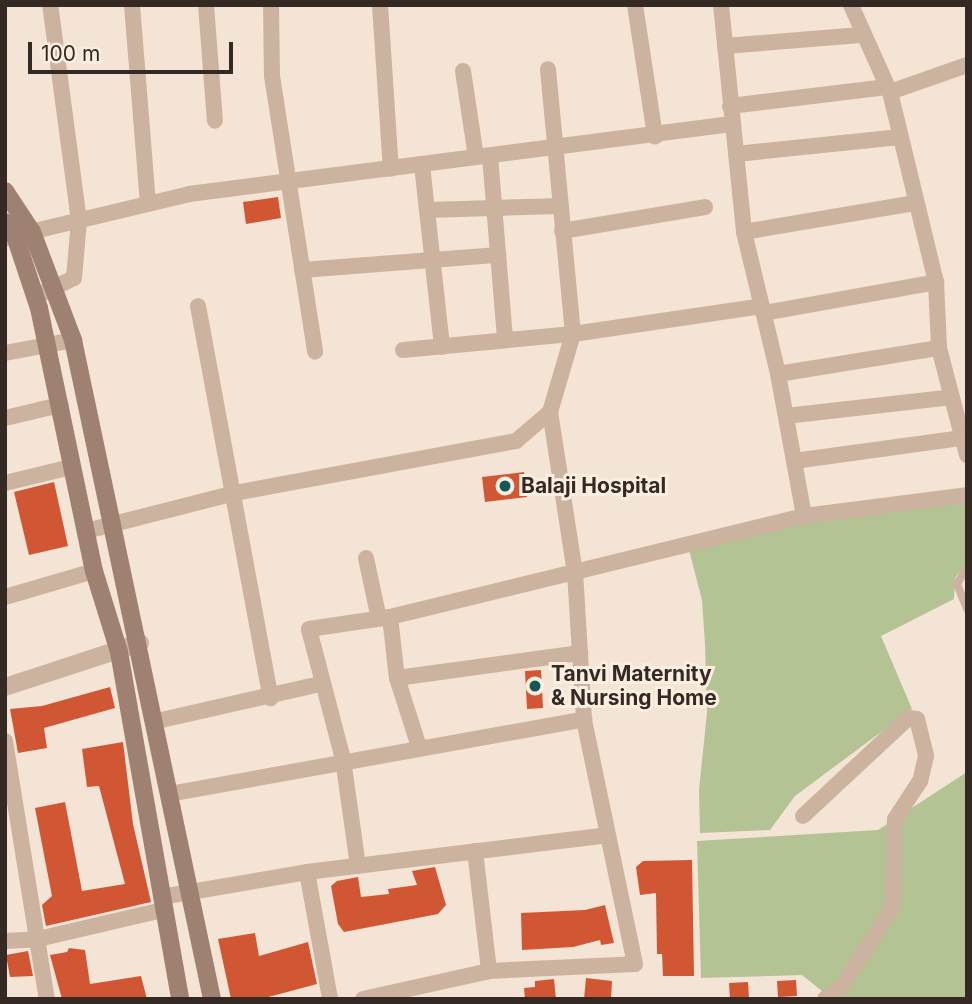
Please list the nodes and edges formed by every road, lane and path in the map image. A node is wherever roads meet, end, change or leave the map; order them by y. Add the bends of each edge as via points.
1 (50, 5) edge
2 (132, 5) edge
3 (206, 5) edge
4 (271, 5) edge
5 (380, 5) edge
6 (635, 5) edge
7 (721, 5) edge
8 (851, 5) edge
9 (861, 35) junction
10 (725, 46) junction
11 (967, 65) edge
12 (548, 69) dead end
13 (463, 71) dead end
14 (889, 89) junction
15 (730, 106) junction
16 (215, 121) dead end
17 (732, 124) junction
18 (655, 136) junction
19 (900, 137) junction
20 (557, 148) junction
21 (736, 154) junction
22 (483, 157) junction
23 (422, 165) junction
24 (391, 169) junction
25 (288, 182) junction
26 (5, 191) edge
27 (148, 203) junction
28 (916, 203) junction
29 (561, 206) junction
30 (494, 207) junction
31 (705, 207) dead end
32 (427, 210) junction
33 (79, 221) junction
34 (14, 232) edge
35 (562, 232) junction
36 (744, 232) junction
37 (498, 256) junction
38 (432, 257) junction
39 (302, 270) junction
40 (936, 282) junction
41 (54, 290) junction
42 (36, 297) junction
43 (198, 306) dead end
44 (763, 309) junction
45 (573, 334) junction
46 (505, 339) junction
47 (73, 340) junction
48 (47, 344) junction
49 (442, 346) junction
50 (939, 348) junction
51 (404, 350) dead end
52 (315, 352) dead end
53 (5, 353) edge
54 (778, 374) junction
55 (952, 397) junction
56 (60, 405) junction
57 (550, 412) junction
58 (786, 416) junction
59 (5, 418) edge
60 (962, 438) junction
61 (967, 455) edge
62 (794, 461) junction
63 (71, 467) junction
64 (5, 483) edge
65 (235, 493) junction
66 (967, 495) edge
67 (804, 516) junction
68 (113, 525) junction
69 (86, 531) junction
70 (366, 558) dead end
71 (967, 568) edge
72 (94, 570) junction
73 (575, 573) junction
74 (5, 597) edge
75 (967, 609) edge
76 (384, 618) junction
77 (140, 643) junction
78 (118, 652) junction
79 (580, 653) junction
80 (397, 678) junction
81 (6, 683) edge
82 (320, 684) junction
83 (271, 698) junction
84 (584, 719) junction
85 (157, 721) junction
86 (5, 741) edge
87 (419, 747) junction
88 (343, 760) junction
89 (169, 794) junction
90 (803, 816) dead end
91 (607, 835) junction
92 (475, 851) junction
93 (358, 866) junction
94 (307, 873) junction
95 (190, 892) junction
96 (162, 904) junction
97 (38, 939) junction
98 (5, 941) edge
99 (489, 971) junction
100 (47, 999) edge
101 (180, 999) edge
102 (212, 999) edge
103 (330, 999) edge
104 (363, 999) edge
105 (825, 999) edge

1 - 33 street
2 - 27 street
3 - 16 street
4 - 25 street via 272,76
5 - 24 street
6 - 18 street
7 - 10 street
8 - 9 street
9 - 10 street
9 - 14 street
10 - 15 street
11 - 14 street
12 - 20 street
13 - 22 street
14 - 15 street
14 - 19 street
15 - 17 street
17 - 18 street
17 - 21 street
18 - 20 street
19 - 21 street
19 - 28 street
20 - 22 street
20 - 29 street
21 - 36 street
22 - 23 street
22 - 30 street
23 - 24 street
23 - 32 street
24 - 25 street
25 - 27 street
25 - 39 street
26 - 34 main road
27 - 33 street
28 - 36 street
28 - 40 street
29 - 30 street
29 - 35 street
30 - 32 street
30 - 37 street
31 - 35 street
32 - 38 street
33 - 34 street
33 - 41 street via 74,278
34 - 41 main road
34 - 42 main road
35 - 45 street
36 - 44 street
37 - 38 street
37 - 46 street
38 - 39 street
38 - 49 street
39 - 52 street
40 - 44 street
40 - 50 street
41 - 42 street
41 - 47 main road
42 - 48 main road
43 - 65 street
44 - 45 street
44 - 54 street
45 - 46 street
45 - 57 street
46 - 49 street
47 - 48 street
47 - 68 main road
48 - 53 street
48 - 56 main road
49 - 51 street
50 - 54 street
50 - 55 street
54 - 58 street
55 - 58 street
55 - 60 street
56 - 59 street
56 - 63 main road
57 - 65 street via 516,442
57 - 73 street
58 - 62 street
60 - 61 street
60 - 62 street
62 - 67 street
63 - 64 street
63 - 69 main road
65 - 68 street
65 - 83 street
66 - 67 street
67 - 73 street
68 - 69 street
68 - 77 main road
69 - 72 main road
70 - 76 street
71 - 75 lane via 957,584
72 - 74 street
72 - 78 main road
73 - 76 street
73 - 79 street
76 - 80 street
76 - 82 street via 309,629
77 - 78 street
77 - 85 main road
78 - 81 street
78 - 96 main road
79 - 80 street
79 - 84 street
80 - 87 street
82 - 83 street
82 - 88 street
83 - 85 street
84 - 87 street
84 - 91 street
85 - 89 main road
86 - 97 street
87 - 88 street
88 - 89 street
88 - 93 street
89 - 95 main road
90 - 105 street via 908,718 917,719 926,756 920,781 892,830 893,907 842,986
91 - 92 street
91 - 99 street via 635,964
92 - 93 street
92 - 99 street
93 - 94 street
94 - 95 street
94 - 103 street
95 - 96 street
95 - 102 main road
96 - 97 street
96 - 101 main road
97 - 98 street
97 - 100 street
99 - 104 street

